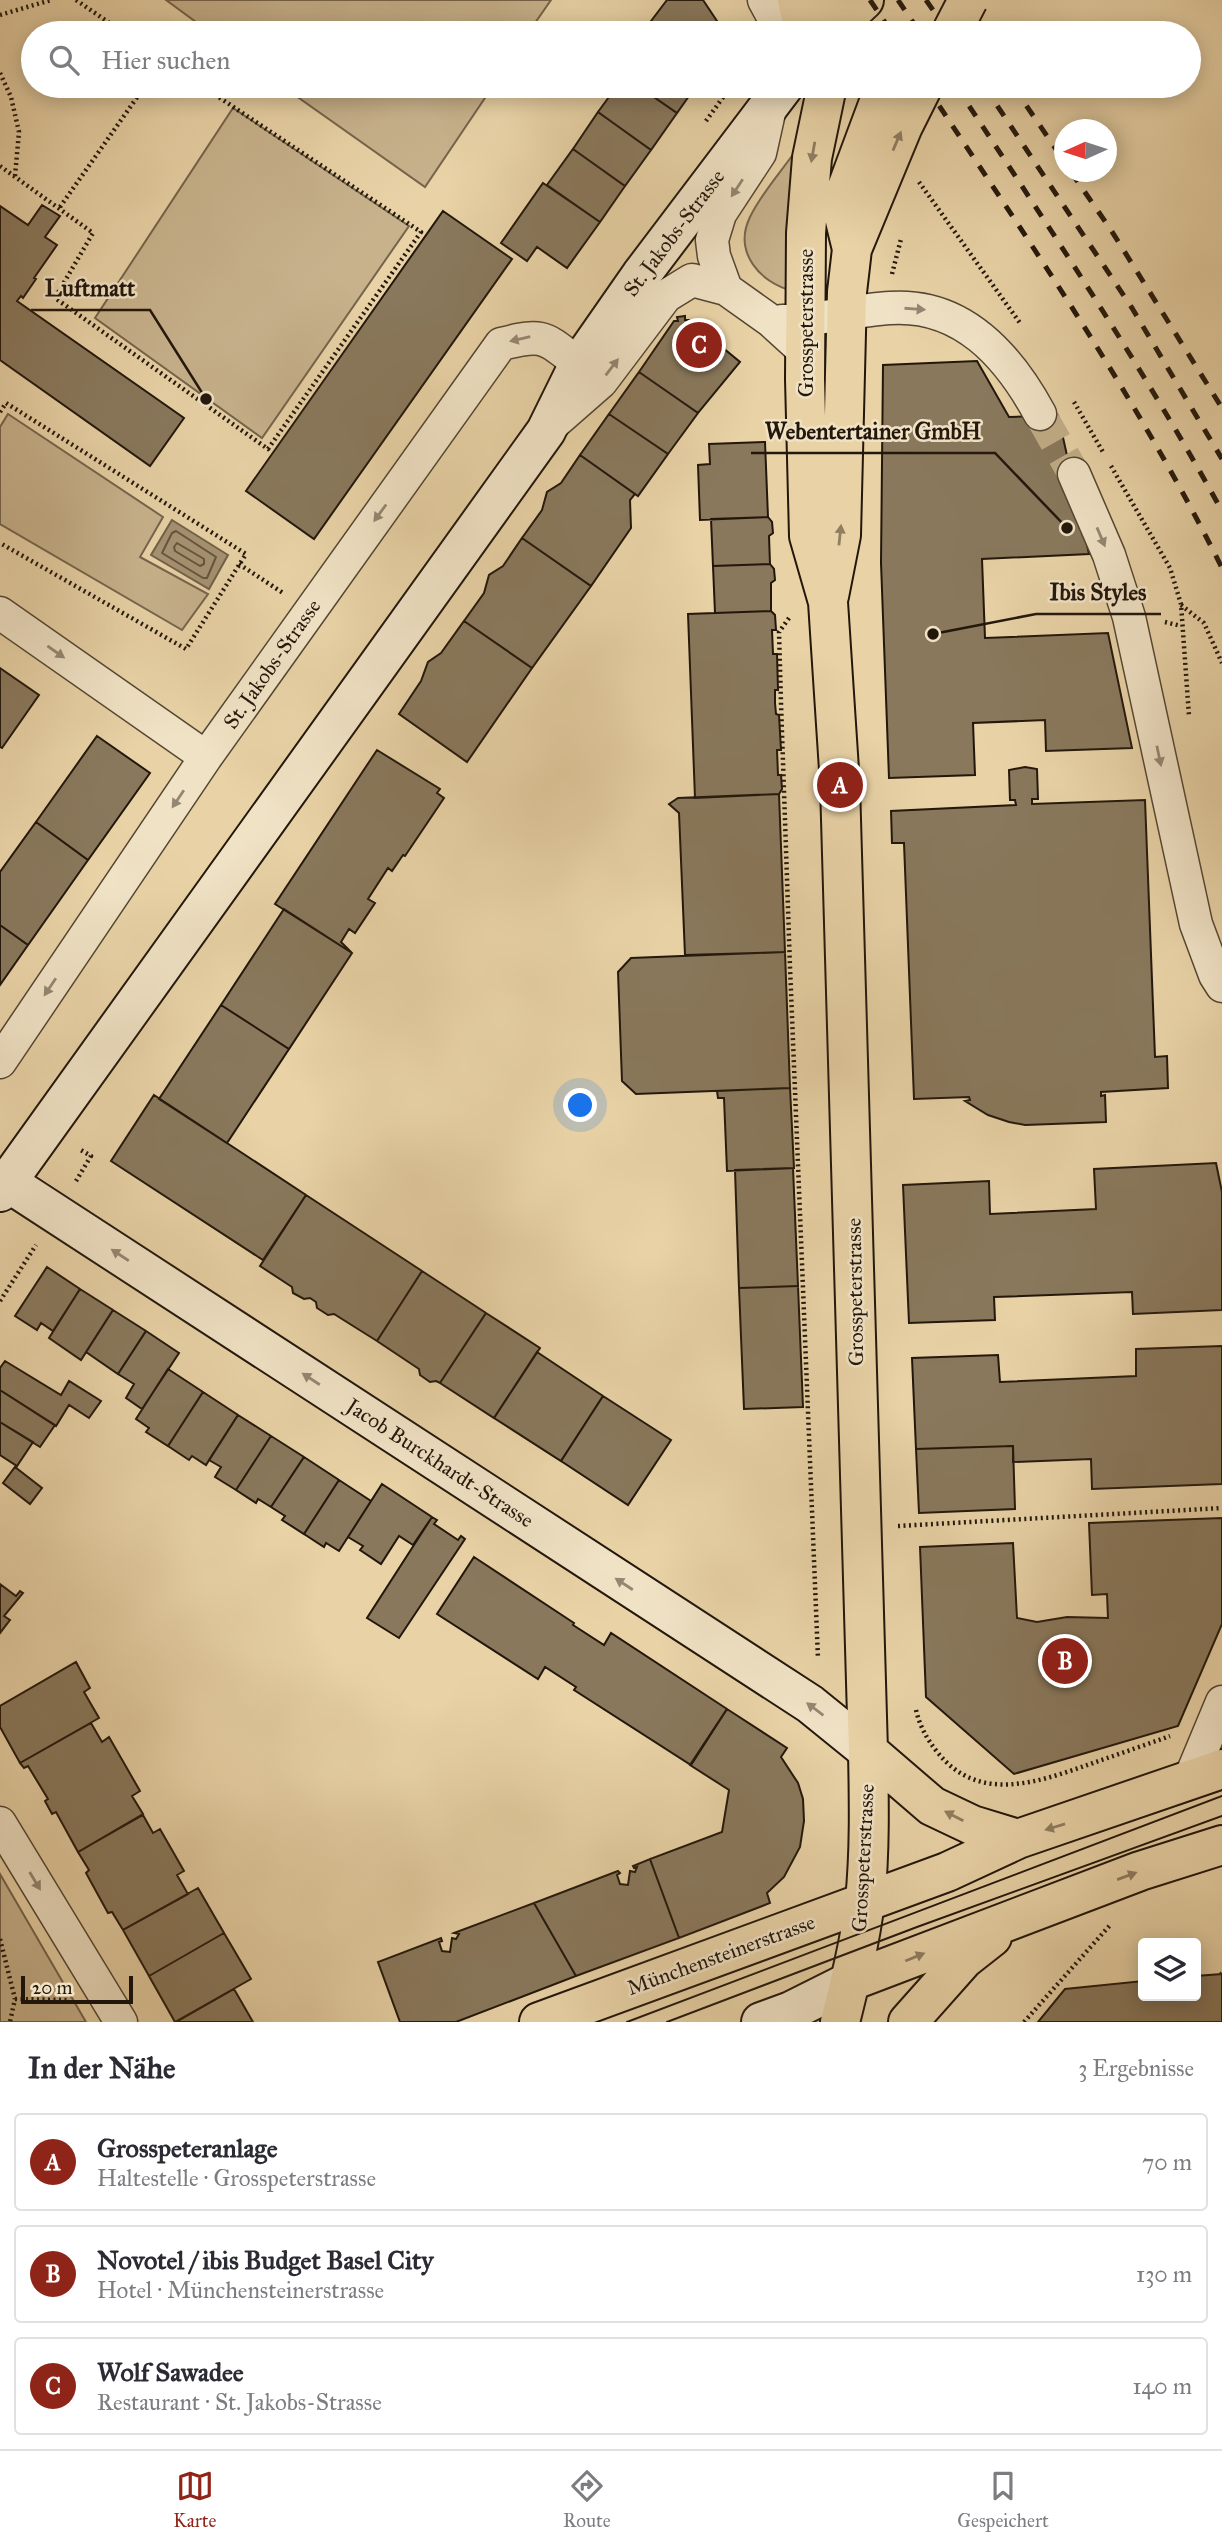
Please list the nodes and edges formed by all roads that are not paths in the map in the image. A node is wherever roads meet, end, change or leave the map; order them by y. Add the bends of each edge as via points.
1 (764, 0) edge
2 (797, 0) edge
3 (968, 0) edge
4 (840, 20) edge
5 (775, 21) edge
6 (957, 21) edge
7 (775, 98) edge
8 (777, 98) edge
9 (824, 98) edge
10 (906, 98) edge
11 (726, 289) junction
12 (847, 312) junction
13 (793, 332) junction
14 (579, 364) junction
15 (1040, 414) tunnel mouth
16 (545, 431) junction
17 (1074, 474) tunnel mouth
18 (811, 606) junction
19 (0, 613) edge
20 (206, 757) junction
21 (1222, 986) edge
22 (0, 1062) edge
23 (4, 1187) edge
24 (1222, 1702) edge
25 (868, 1751) junction
26 (1205, 1775) edge
27 (0, 1822) edge
28 (1018, 1839) junction
29 (1222, 1845) edge
30 (864, 1902) junction
31 (1046, 1906) junction
32 (851, 1981) junction
33 (121, 2022) edge
34 (539, 2022) edge
35 (761, 2022) edge
36 (840, 2022) edge
37 (908, 2022) edge

1 - 5 street
2 - 4 main road
3 - 6 main road, bridge
7 - 14 main road, St. Jakobs-Strasse
8 -> 11 street, St. Jakobs-Strasse via 760,153 720,214 712,240
9 -> 13 main road, Grosspeterstrasse via 812,158
12 -> 10 main road, Grosspeterstrasse via 852,249
11 - 13 street, St. Jakobs-Strasse
16 -> 11 street, St. Jakobs-Strasse via 601,382 666,296 692,280
12 - 13 street
12 -> 15 street via 924,308 968,326 1025,386
18 -> 12 main road, Grosspeterstrasse via 841,535
13 - 18 main road, Grosspeterstrasse
14 - 16 main road, St. Jakobs-Strasse
14 -> 20 street, St. Jakobs-Strasse via 550,341 533,337 501,344
16 - 23 main road, St. Jakobs-Strasse
17 -> 21 street via 1129,617 1196,924
18 - 25 main road, Grosspeterstrasse via 840,799
19 -> 20 street
20 -> 22 street, St. Jakobs-Strasse
25 -> 23 main road, Jacob Burckhardt-Strasse via 810,1704
24 - 26 street
28 -> 25 main road via 932,1806
25 - 30 main road, Grosspeterstrasse
26 -> 28 main road, Münchensteinerstrasse
27 -> 33 street
28 - 30 main road, Münchensteinerstrasse via 947,1872
31 -> 29 main road
30 - 32 main road, Grosspeterstrasse
30 - 34 main road, Münchensteinerstrasse
32 -> 31 main road
31 - 37 main road via 964,1959
32 - 35 main road
32 - 36 main road, Grosspeterstrasse

